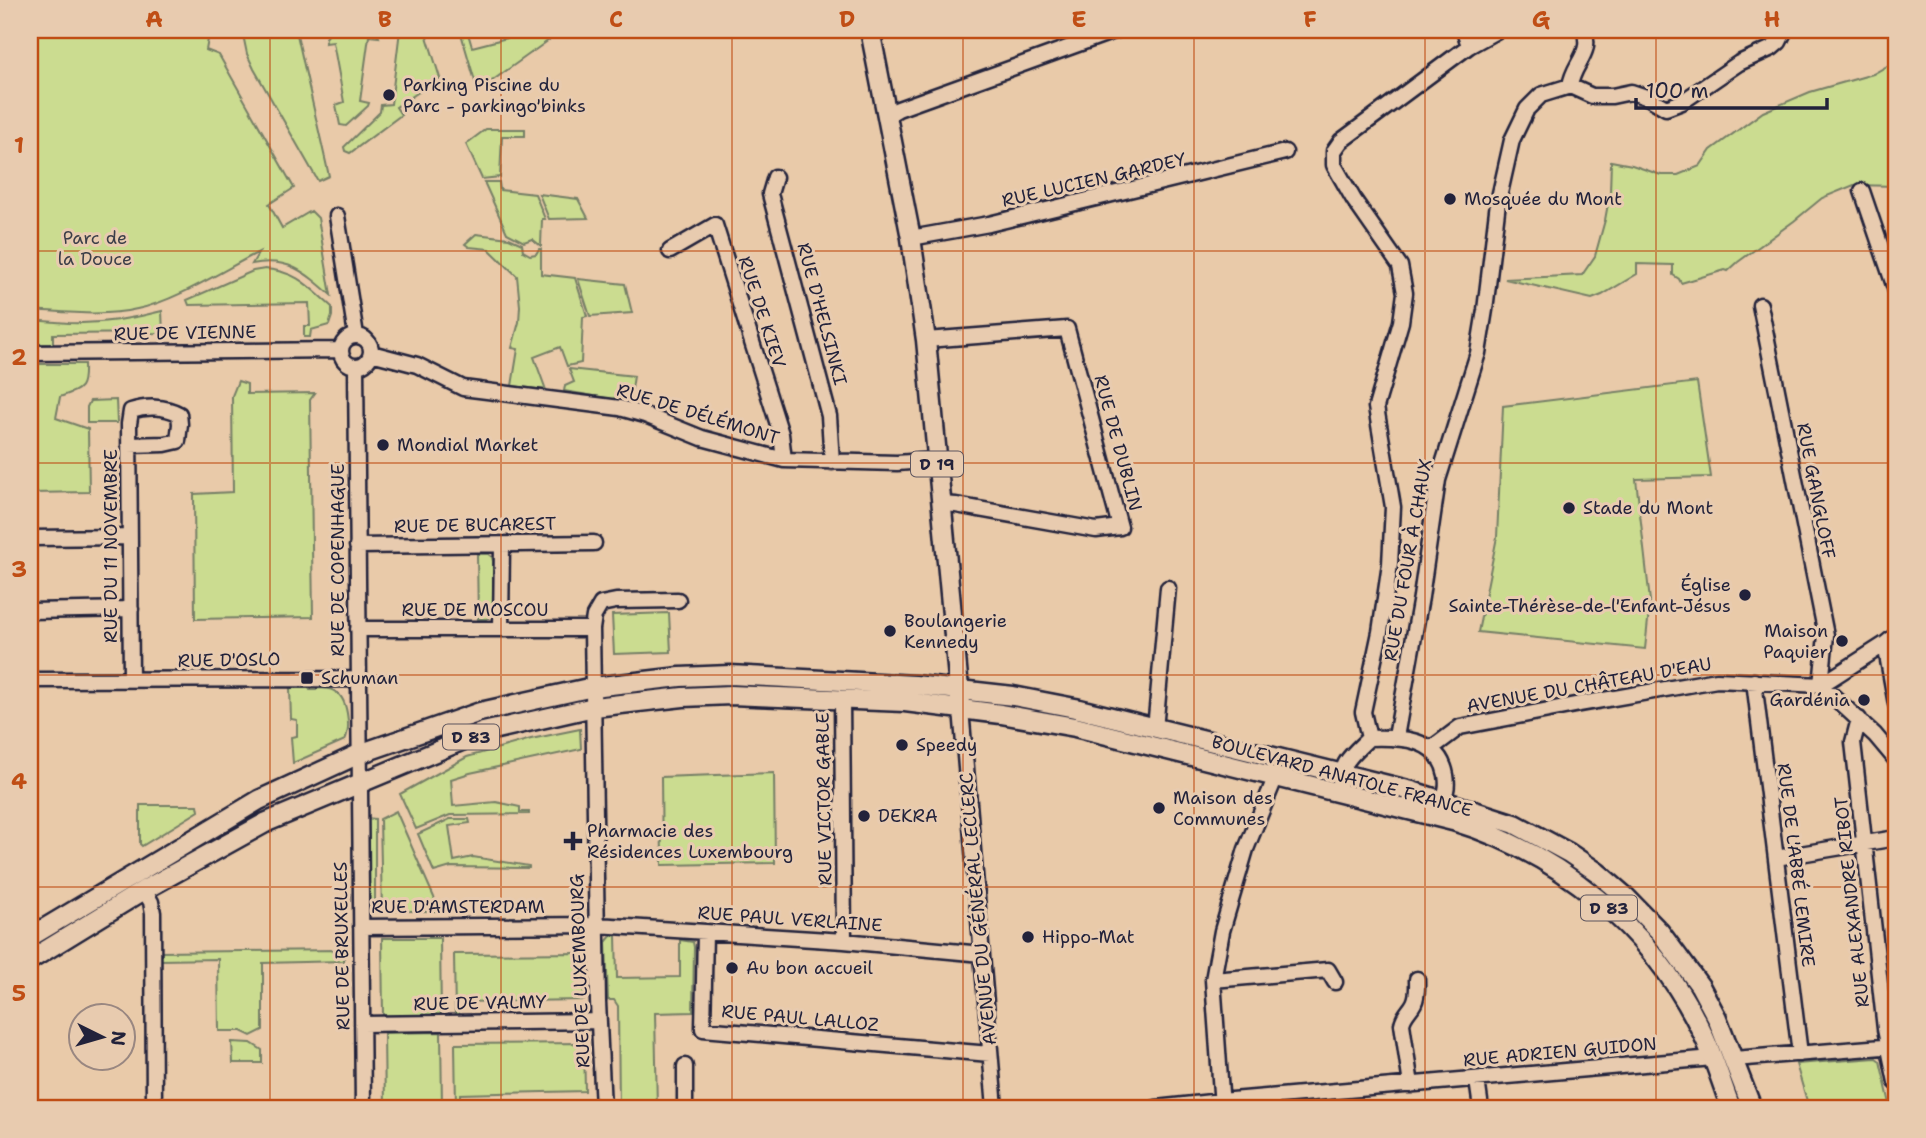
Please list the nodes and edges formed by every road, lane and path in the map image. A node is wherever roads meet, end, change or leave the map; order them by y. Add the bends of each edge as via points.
1 (870, 30) edge
2 (1117, 30) edge
3 (1464, 30) edge
4 (1498, 30) edge
5 (1584, 30) edge
6 (1785, 30) edge
7 (1469, 47) junction
8 (1570, 86) junction
9 (888, 115) junction
10 (1285, 152) dead end
11 (775, 177) dead end
12 (1862, 191) dead end
13 (337, 216) dead end
14 (911, 238) junction
15 (670, 251) dead end
16 (1896, 291) edge
17 (1760, 305) dead end
18 (356, 335) junction
19 (926, 340) junction
20 (341, 351) junction
21 (30, 353) edge
22 (371, 353) junction
23 (356, 366) junction
24 (130, 445) junction
25 (784, 460) junction
26 (937, 460) junction
27 (832, 462) junction
28 (942, 504) junction
29 (129, 537) junction
30 (30, 538) edge
31 (594, 543) dead end
32 (502, 544) junction
33 (357, 546) junction
34 (1168, 588) dead end
35 (678, 600) dead end
36 (131, 609) junction
37 (30, 611) edge
38 (358, 629) junction
39 (501, 629) junction
40 (592, 629) junction
41 (1891, 640) edge
42 (358, 678) junction
43 (33, 680) edge
44 (131, 680) junction
45 (1754, 681) junction
46 (1821, 685) junction
47 (593, 687) junction
48 (959, 690) junction
49 (842, 698) junction
50 (1896, 704) edge
51 (594, 707) junction
52 (961, 709) junction
53 (1859, 719) junction
54 (1155, 729) junction
55 (1396, 737) junction
56 (1369, 738) junction
57 (1432, 748) junction
58 (359, 754) junction
59 (1896, 760) edge
60 (1340, 772) junction
61 (1276, 776) junction
62 (359, 783) junction
63 (1339, 792) junction
64 (1442, 799) junction
65 (1397, 806) junction
66 (1896, 838) edge
67 (1866, 843) junction
68 (1776, 858) junction
69 (144, 890) junction
70 (597, 925) junction
71 (361, 927) junction
72 (705, 933) junction
73 (30, 937) edge
74 (844, 942) junction
75 (982, 954) junction
76 (30, 960) edge
77 (1416, 979) dead end
78 (1213, 980) junction
79 (1335, 982) dead end
80 (599, 1021) junction
81 (362, 1024) junction
82 (1892, 1046) edge
83 (990, 1054) junction
84 (1800, 1054) junction
85 (1713, 1058) junction
86 (1734, 1059) junction
87 (685, 1066) dead end
88 (1478, 1080) junction
89 (1896, 1082) edge
90 (1411, 1085) junction
91 (1222, 1104) edge
92 (154, 1108) edge
93 (363, 1108) edge
94 (603, 1108) edge
95 (685, 1108) edge
96 (995, 1108) edge
97 (1156, 1108) edge
98 (1481, 1108) edge
99 (1731, 1108) edge
100 (1752, 1108) edge

1 - 9 main road, D 19
2 - 9 street
3 - 7 street
4 - 7 street
5 - 8 street via 1587,50
6 - 8 street via 1772,48 1667,108 1631,92 1592,96
7 - 56 street via 1341,141 1334,151 1334,165 1354,200 1400,266 1405,293 1376,407 1393,507 1387,591 1363,712
8 - 55 street, RUE DU FOUR À CHAUX via 1541,95 1527,109 1512,140 1498,202 1478,353 1438,480
9 - 14 main road, D 19
10 - 14 street, RUE LUCIEN GARDEY via 989,224
11 - 27 street, RUE D'HELSINKI via 770,194 829,416
12 - 16 street
13 - 18 street
14 - 19 main road, D 19
15 - 25 street, RUE DE KIEV via 715,225 781,434
17 - 46 street, RUE GANGLOFF via 1826,635
18 - 20 street via 345,340
18 - 22 street via 366,338
19 - 26 main road, D 19
19 - 28 street, RUE DE DUBLIN via 1067,329 1121,527 1096,530
20 - 21 street, RUE DE VIENNE
20 - 23 street via 345,362
22 - 23 street via 366,362
22 - 25 street, RUE DE DÉLÉMONT via 417,365 463,388 620,408 702,438
23 - 33 street, RUE DE COPENHAGUE
24 - 24 street, RUE DU 11 NOVEMBRE via 131,411 169,408 179,414 178,441
24 - 29 street, RUE DU 11 NOVEMBRE
25 - 27 street, RUE DE DÉLÉMONT
26 - 27 street, RUE DE DÉLÉMONT
26 - 28 main road, D 19
28 - 48 main road, D 19
29 - 30 street
29 - 36 street, RUE DU 11 NOVEMBRE
31 - 32 street, RUE DE BUCAREST
32 - 33 street, RUE DE BUCAREST
32 - 39 street
33 - 38 street, RUE DE COPENHAGUE
34 - 54 street
35 - 40 street via 601,604
36 - 37 street
36 - 44 street, RUE DU 11 NOVEMBRE
38 - 39 street, RUE DE MOSCOU
38 - 42 street, RUE DE COPENHAGUE
39 - 40 street, RUE DE MOSCOU
40 - 47 street
41 - 46 street
41 - 50 street
42 - 44 street, RUE D'OSLO
42 - 58 street, RUE DE COPENHAGUE
43 - 44 street, RUE D'OSLO
45 - 46 street, AVENUE DU CHÂTEAU D'EAU
45 - 57 street, AVENUE DU CHÂTEAU D'EAU via 1717,680 1460,727
45 - 68 street, RUE DE L'ABBÉ LEMIRE
46 - 53 street
47 - 48 main road, D 83 via 730,675
47 - 51 street, RUE DE LUXEMBOURG
47 - 58 main road, D 83 via 480,712
48 - 52 main road, D 19
48 - 54 main road, BOULEVARD ANATOLE FRANCE / D 83 via 1025,698
49 - 51 main road, D 83 via 730,695
49 - 52 main road, D 83
49 - 74 street, RUE VICTOR GABLE
51 - 62 main road, D 83 via 483,732
51 - 70 street, RUE DE LUXEMBOURG
52 - 61 main road, BOULEVARD ANATOLE FRANCE / D 83 via 1075,727
52 - 75 street, AVENUE DU GÉNÉRAL LECLERC
53 - 59 street
53 - 67 street, RUE ALEXANDRE RIBOT via 1853,742
54 - 60 main road, BOULEVARD ANATOLE FRANCE / D 83
55 - 56 street
55 - 57 street
56 - 60 street
57 - 64 street via 1444,767 1448,787
58 - 62 street, RUE DE COPENHAGUE
58 - 73 main road, D 83 via 259,800
60 - 63 street
60 - 64 main road, BOULEVARD ANATOLE FRANCE / D 83
61 - 63 main road, BOULEVARD ANATOLE FRANCE / D 83
61 - 78 street via 1246,849
62 - 69 main road, D 83 via 267,822
62 - 71 street, RUE DE BRUXELLES
63 - 65 main road, BOULEVARD ANATOLE FRANCE / D 83
64 - 65 street via 1437,804
64 - 86 main road, BOULEVARD ANATOLE FRANCE / D 83 via 1515,824 1569,853 1625,896 1660,932 1700,986
65 - 85 main road, BOULEVARD ANATOLE FRANCE / D 83 via 1508,841 1588,890 1636,935 1664,970
66 - 67 street
67 - 68 street
67 - 82 street, RUE ALEXANDRE RIBOT
68 - 84 street, RUE DE L'ABBÉ LEMIRE
69 - 76 main road, D 83
69 - 92 street via 153,913
70 - 71 street, RUE D'AMSTERDAM
70 - 72 street, RUE PAUL VERLAINE
70 - 80 street, RUE DE LUXEMBOURG
71 - 81 street, RUE DE BRUXELLES
72 - 74 street, RUE PAUL VERLAINE
72 - 83 street, RUE PAUL LALLOZ via 703,1029
74 - 75 street, RUE PAUL VERLAINE
75 - 83 street, AVENUE DU GÉNÉRAL LECLERC
77 - 90 street via 1415,1002 1402,1024
78 - 79 street via 1328,970
78 - 91 street
80 - 81 street, RUE DE VALMY
80 - 94 street, RUE DE LUXEMBOURG
81 - 93 street, RUE DE BRUXELLES
82 - 84 street
82 - 89 street, RUE ALEXANDRE RIBOT
83 - 96 street, AVENUE DU GÉNÉRAL LECLERC
84 - 86 street
85 - 88 street, RUE ADRIEN GUIDON
85 - 99 main road, BOULEVARD ANATOLE FRANCE / D 83
86 - 100 main road, BOULEVARD ANATOLE FRANCE / D 83
87 - 95 street
88 - 90 street, RUE ADRIEN GUIDON
88 - 98 street
90 - 91 street, RUE ADRIEN GUIDON
91 - 97 street, RUE ADRIEN GUIDON

